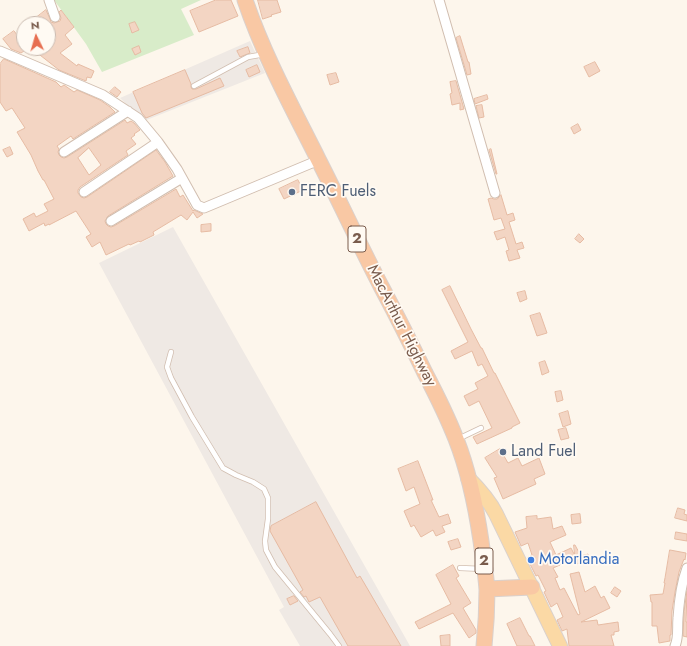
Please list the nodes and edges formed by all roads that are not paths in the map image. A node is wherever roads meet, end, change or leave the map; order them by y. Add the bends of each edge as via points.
1 (49, 0) edge
2 (245, 0) edge
3 (439, 0) edge
4 (55, 16) edge
5 (0, 51) edge
6 (267, 54) junction
7 (194, 86) dead end
8 (128, 111) junction
9 (158, 142) junction
10 (64, 152) dead end
11 (319, 160) junction
12 (182, 178) junction
13 (84, 192) dead end
14 (496, 193) dead end
15 (111, 221) dead end
16 (171, 352) dead end
17 (481, 428) dead end
18 (457, 440) junction
19 (468, 478) junction
20 (460, 568) dead end
21 (687, 568) edge
22 (485, 569) junction
23 (532, 587) junction
24 (487, 589) junction
25 (339, 646) edge
26 (484, 646) edge
27 (560, 646) edge
28 (675, 646) edge

1 - 4 street
2 - 6 highway, MacArthur Highway / 2
3 - 14 street
5 - 8 street via 103,95
6 - 7 lane via 248,57
6 - 11 highway, MacArthur Highway / 2
8 - 9 street via 138,118
8 - 10 street
9 - 12 street
9 - 13 street
11 - 12 street via 204,208 197,205
11 - 18 highway, MacArthur Highway / 2
12 - 15 street
16 - 25 lane via 168,367 171,378 223,468 264,489 268,498 266,550 275,567
17 - 18 lane
18 - 19 highway, MacArthur Highway / 2
19 - 22 highway, MacArthur Highway / 2 via 478,520
19 - 23 main road via 491,504
20 - 22 lane
21 - 28 street via 682,586 678,640
22 - 24 highway, MacArthur Highway / 2
23 - 24 highway
23 - 27 main road
24 - 26 highway, MacArthur Highway / 2

